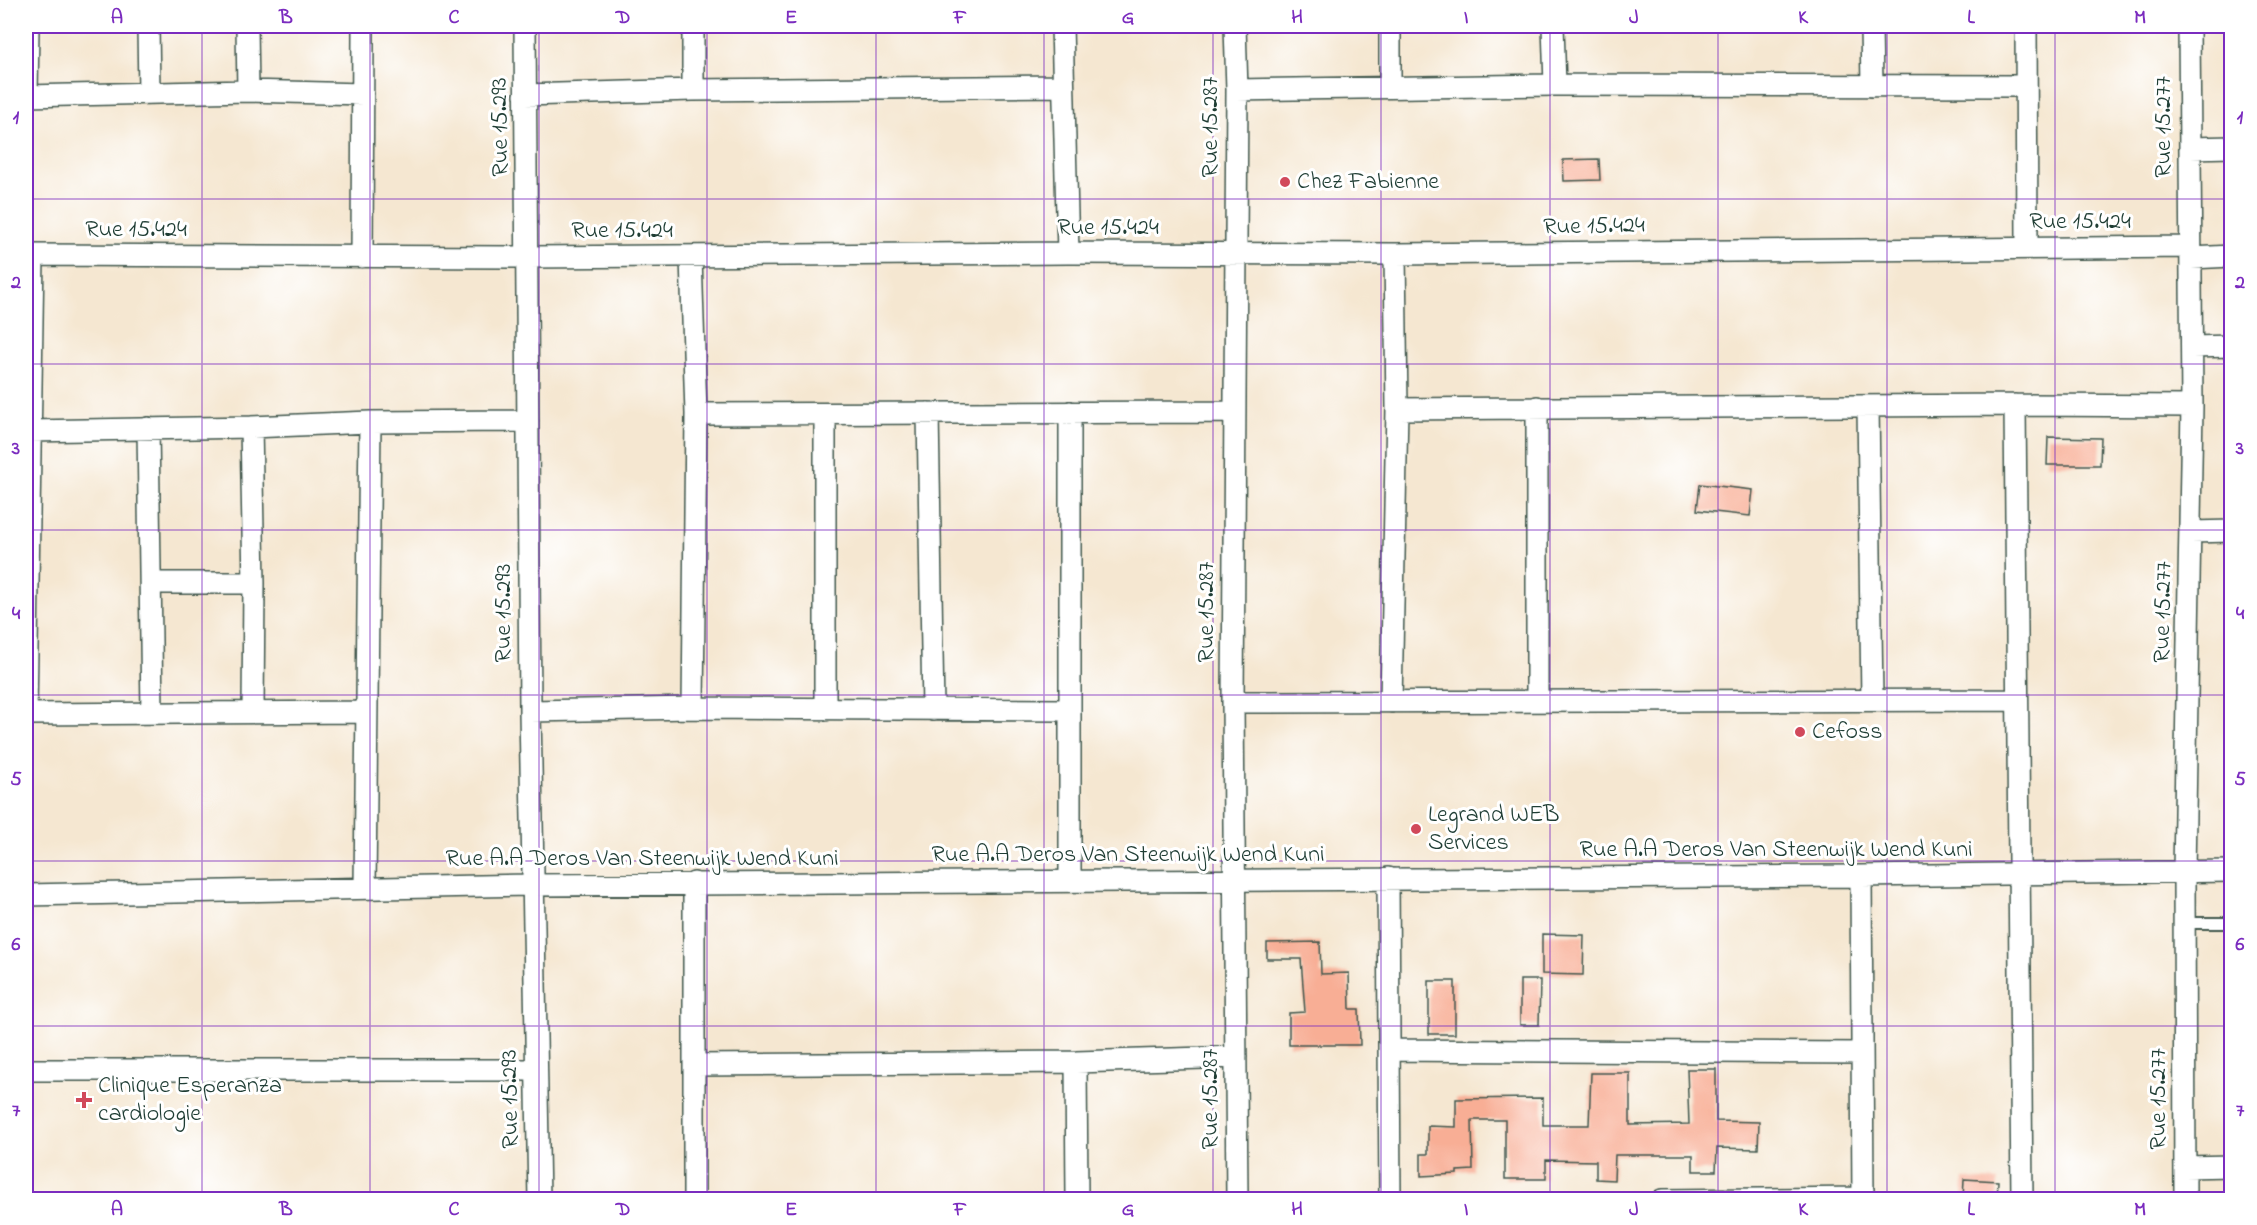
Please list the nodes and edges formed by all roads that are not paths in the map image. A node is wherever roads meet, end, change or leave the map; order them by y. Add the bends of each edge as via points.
1 (28, 26) edge
2 (147, 26) edge
3 (247, 26) edge
4 (363, 26) edge
5 (525, 26) edge
6 (693, 26) edge
7 (1062, 26) edge
8 (1235, 26) edge
9 (1390, 26) edge
10 (1553, 26) edge
11 (1871, 26) edge
12 (2026, 26) edge
13 (2189, 26) edge
14 (1555, 85) junction
15 (1063, 86) junction
16 (1872, 86) junction
17 (2026, 86) junction
18 (1390, 87) junction
19 (693, 90) junction
20 (1237, 90) junction
21 (248, 91) junction
22 (149, 92) junction
23 (363, 94) junction
24 (525, 95) junction
25 (26, 96) edge
26 (2232, 147) edge
27 (2190, 148) junction
28 (2027, 247) junction
29 (2191, 252) junction
30 (1068, 253) junction
31 (1395, 254) junction
32 (29, 255) edge
33 (1236, 255) junction
34 (2232, 256) edge
35 (362, 257) junction
36 (528, 257) junction
37 (691, 257) junction
38 (2232, 346) edge
39 (2192, 347) junction
40 (2015, 405) junction
41 (1868, 406) junction
42 (2192, 406) junction
43 (1537, 407) junction
44 (1397, 409) junction
45 (1070, 412) junction
46 (1233, 412) junction
47 (928, 413) junction
48 (696, 414) junction
49 (825, 415) junction
50 (528, 421) junction
51 (370, 422) junction
52 (251, 427) junction
53 (148, 428) junction
54 (30, 431) junction
55 (2232, 531) edge
56 (2191, 532) junction
57 (151, 583) junction
58 (254, 583) junction
59 (1872, 700) junction
60 (2017, 700) junction
61 (1537, 701) junction
62 (1233, 702) junction
63 (1391, 702) junction
64 (693, 708) junction
65 (825, 710) junction
66 (933, 710) junction
67 (1070, 710) junction
68 (253, 711) junction
69 (530, 711) junction
70 (152, 712) junction
71 (366, 712) junction
72 (26, 714) edge
73 (2232, 871) edge
74 (2184, 872) junction
75 (2019, 873) junction
76 (1861, 876) junction
77 (1388, 878) junction
78 (1234, 879) junction
79 (1070, 881) junction
80 (694, 884) junction
81 (532, 885) junction
82 (364, 887) junction
83 (26, 895) edge
84 (2184, 923) junction
85 (2232, 923) edge
86 (1389, 1050) junction
87 (1862, 1053) junction
88 (1236, 1057) junction
89 (1076, 1062) junction
90 (694, 1065) junction
91 (26, 1070) edge
92 (536, 1070) junction
93 (2232, 1166) edge
94 (2185, 1167) junction
95 (1697, 1199) edge
96 (1863, 1199) edge
97 (538, 1200) edge
98 (694, 1200) edge
99 (1077, 1200) edge
100 (1237, 1200) edge
101 (1390, 1200) edge
102 (1662, 1200) edge
103 (2022, 1200) edge
104 (2185, 1200) edge

1 - 25 street
2 - 22 street
3 - 21 street
4 - 23 street
5 - 24 street, Rue 15.293
6 - 19 street
7 - 15 street
8 - 20 street, Rue 15.287
9 - 18 street
10 - 14 street
11 - 16 street
12 - 17 street
13 - 27 street, Rue 15.277
14 - 16 street
14 - 18 street
15 - 19 street
15 - 30 street
16 - 17 street
17 - 28 street
18 - 20 street
19 - 24 street
20 - 33 street, Rue 15.287
21 - 22 street
21 - 23 street
22 - 25 street
23 - 35 street
24 - 36 street, Rue 15.293
26 - 27 street
27 - 29 street, Rue 15.277
28 - 29 street, Rue 15.424
28 - 31 street, Rue 15.424
29 - 34 street, Rue 15.424
29 - 39 street, Rue 15.277
30 - 33 street, Rue 15.424
30 - 37 street, Rue 15.424
31 - 33 street, Rue 15.424
31 - 44 street
32 - 35 street, Rue 15.424
32 - 54 street
33 - 46 street, Rue 15.287
35 - 36 street, Rue 15.424
36 - 37 street, Rue 15.424
36 - 50 street, Rue 15.293
37 - 48 street
38 - 39 street
39 - 42 street, Rue 15.277
40 - 41 street
40 - 42 street
40 - 60 street
41 - 43 street
41 - 59 street
42 - 56 street, Rue 15.277
43 - 44 street
43 - 61 street
44 - 63 street
45 - 46 street
45 - 47 street
45 - 67 street
46 - 62 street, Rue 15.287
47 - 49 street
47 - 66 street
48 - 49 street
48 - 64 street
49 - 65 street
50 - 51 street
50 - 69 street, Rue 15.293
51 - 52 street
51 - 71 street
52 - 53 street
52 - 58 street
53 - 54 street
53 - 57 street
54 - 72 street
55 - 56 street
56 - 74 street, Rue 15.277
57 - 58 street
57 - 70 street
58 - 68 street
59 - 60 street
59 - 61 street
60 - 75 street
61 - 63 street
62 - 63 street
62 - 78 street, Rue 15.287
64 - 65 street
64 - 69 street
65 - 66 street
66 - 67 street
67 - 79 street
68 - 70 street
68 - 71 street
69 - 81 street, Rue 15.293
70 - 72 street
71 - 82 street
73 - 74 street, Rue A.A Deros Van Steenwijk Wend Kuni
74 - 75 street, Rue A.A Deros Van Steenwijk Wend Kuni
74 - 84 street, Rue 15.277
75 - 76 street, Rue A.A Deros Van Steenwijk Wend Kuni
75 - 103 street
76 - 77 street, Rue A.A Deros Van Steenwijk Wend Kuni
76 - 87 street
77 - 78 street, Rue A.A Deros Van Steenwijk Wend Kuni
77 - 86 street
78 - 79 street, Rue A.A Deros Van Steenwijk Wend Kuni
78 - 88 street, Rue 15.287
79 - 80 street, Rue A.A Deros Van Steenwijk Wend Kuni
80 - 81 street, Rue A.A Deros Van Steenwijk Wend Kuni
80 - 90 street
81 - 82 street, Rue A.A Deros Van Steenwijk Wend Kuni
81 - 92 street, Rue 15.293
82 - 83 street, Rue A.A Deros Van Steenwijk Wend Kuni
84 - 85 lane
84 - 94 street, Rue 15.277
86 - 87 street
86 - 101 street
87 - 96 street
88 - 89 street
88 - 100 street, Rue 15.287
89 - 90 street
89 - 99 street
90 - 98 street
91 - 92 street
92 - 97 street, Rue 15.293
93 - 94 street
94 - 104 street, Rue 15.277
95 - 96 street
95 - 102 street

